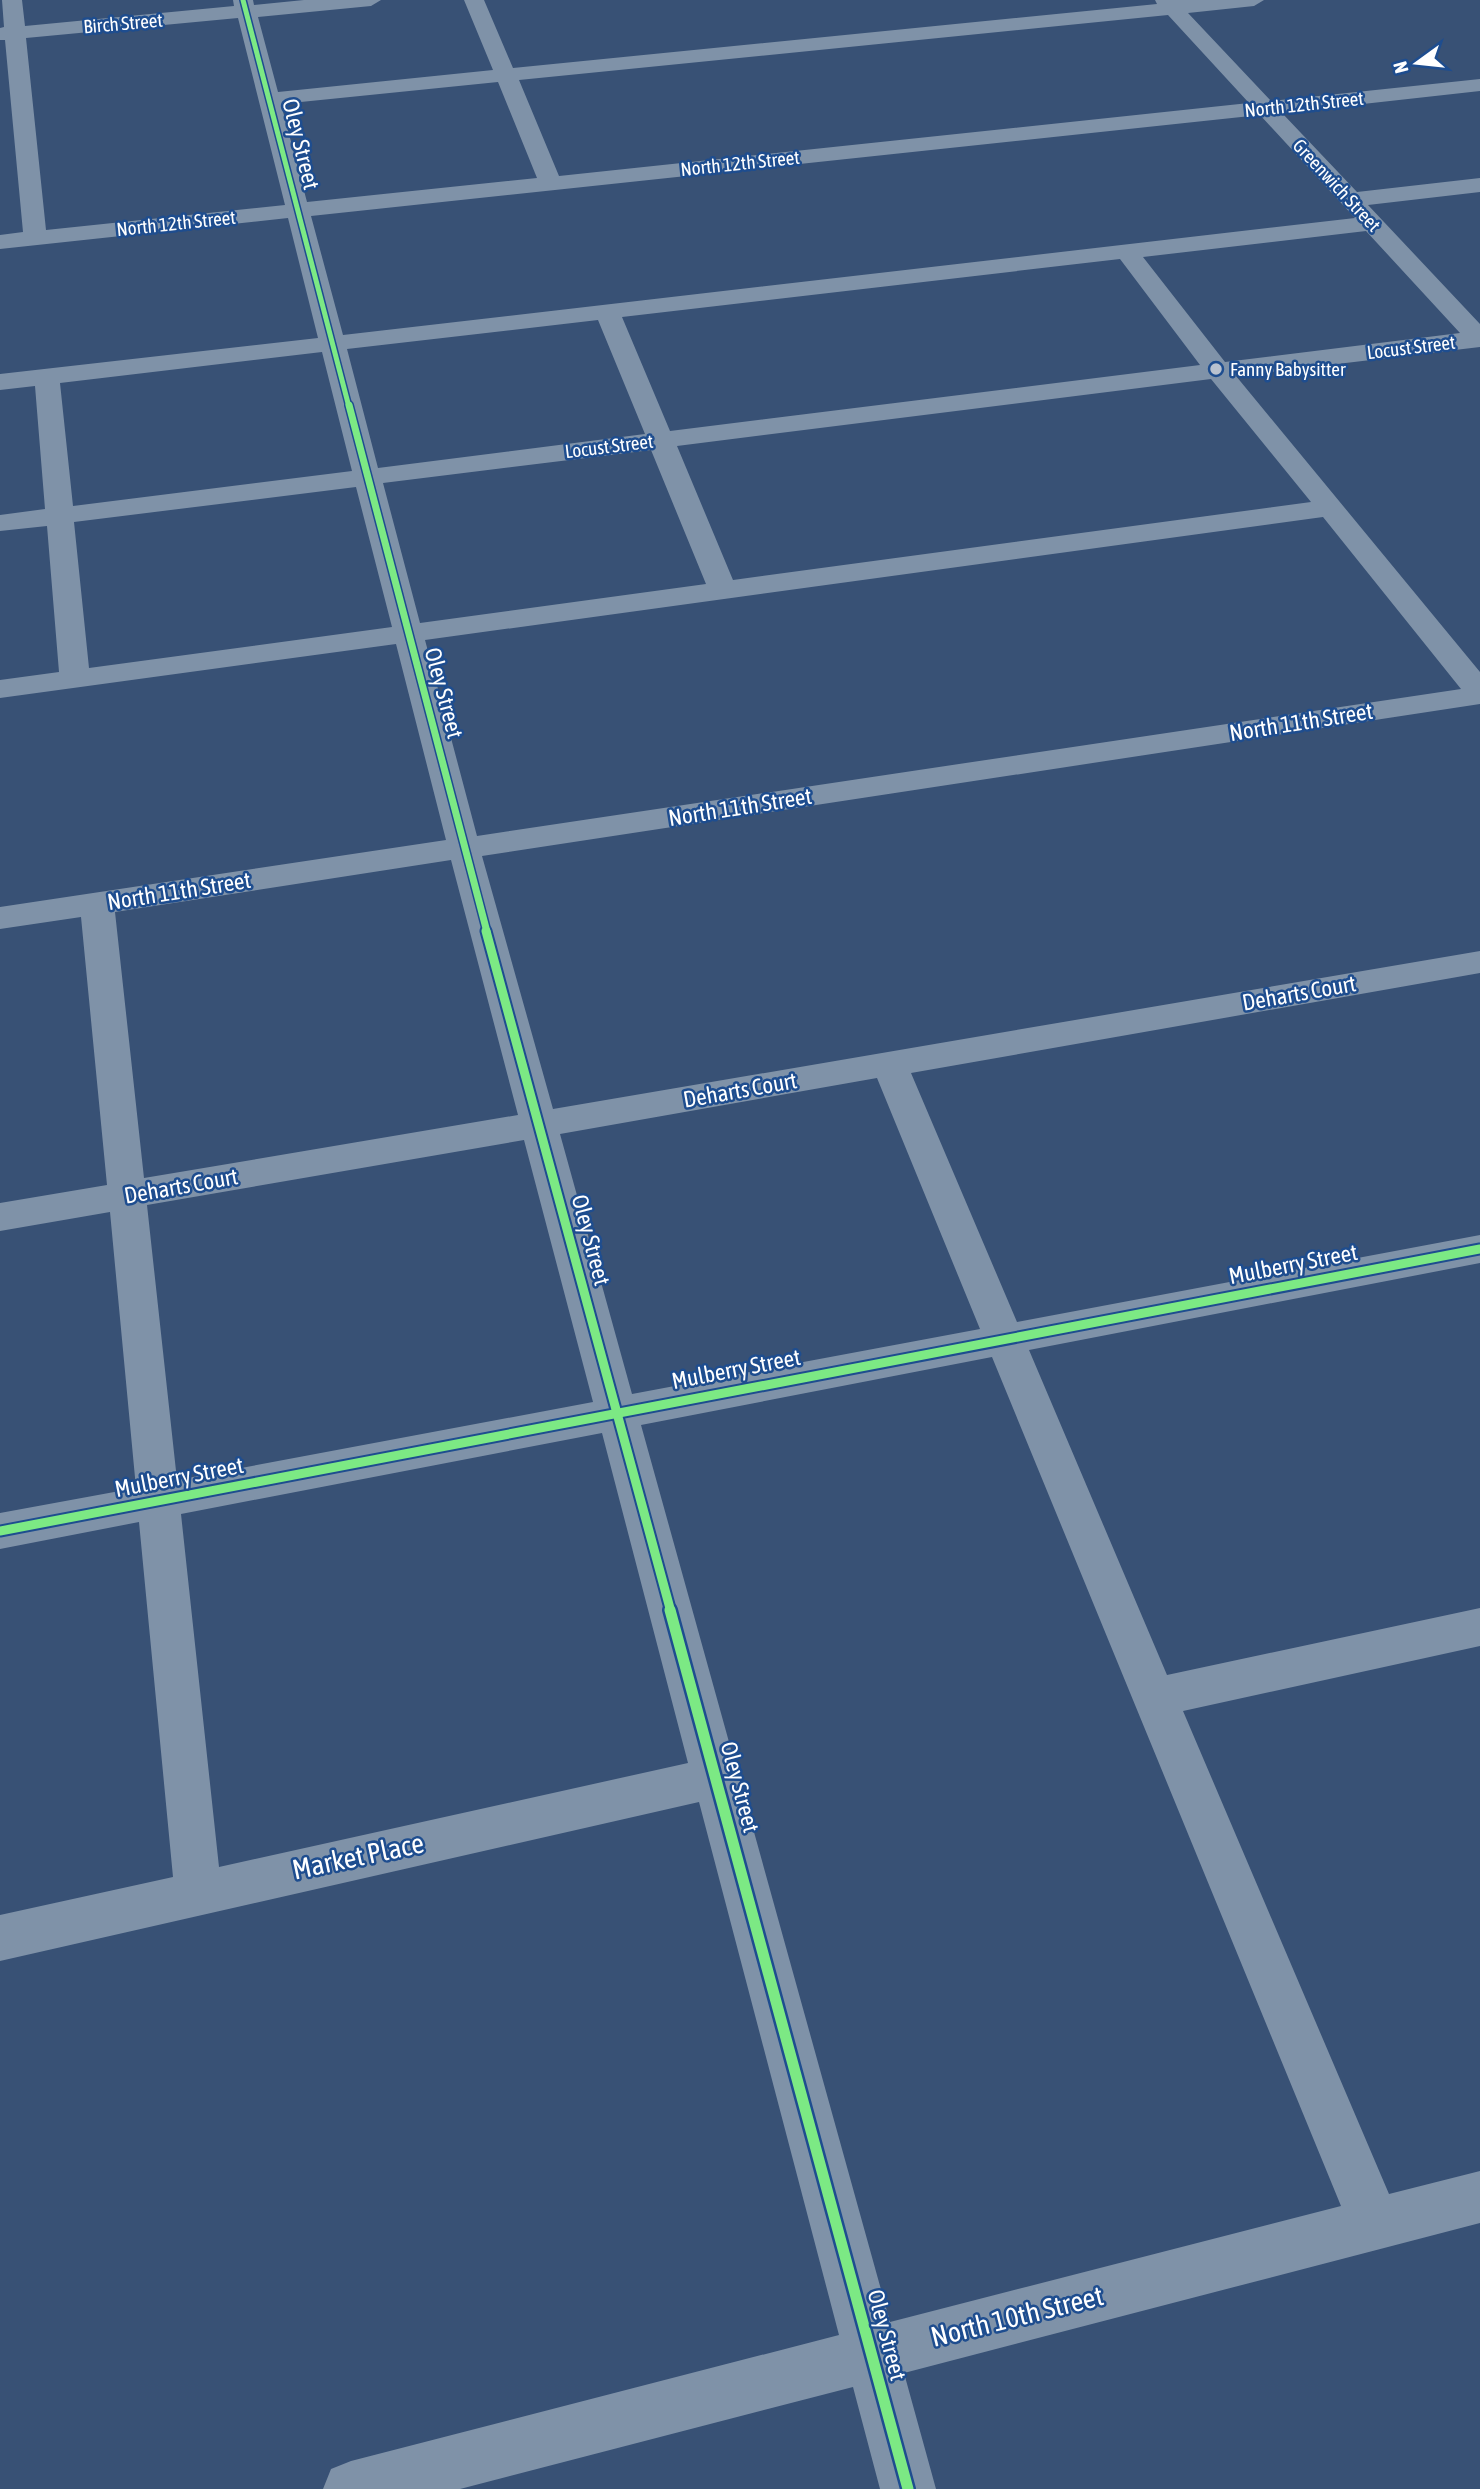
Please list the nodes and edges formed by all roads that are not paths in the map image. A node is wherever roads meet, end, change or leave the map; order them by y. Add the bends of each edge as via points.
1 (12, 0) edge
2 (371, 0) edge
3 (474, 0) edge
4 (1254, 0) edge
5 (1169, 4) edge
6 (245, 6) edge
7 (940, 10) dead end
8 (955, 30) junction
9 (7, 33) edge
10 (505, 75) junction
11 (1480, 85) edge
12 (269, 99) junction
13 (1265, 108) junction
14 (24, 122) junction
15 (0, 124) edge
16 (551, 183) junction
17 (1480, 185) edge
18 (1350, 200) junction
19 (298, 211) junction
20 (1372, 223) junction
21 (35, 239) junction
22 (0, 242) edge
23 (1127, 252) junction
24 (607, 312) junction
25 (1480, 338) edge
26 (332, 344) junction
27 (1218, 371) junction
28 (47, 377) junction
29 (0, 382) edge
30 (662, 440) junction
31 (367, 478) junction
32 (1329, 508) junction
33 (59, 516) junction
34 (0, 523) edge
35 (723, 590) junction
36 (408, 634) junction
37 (75, 679) junction
38 (0, 690) edge
39 (1480, 694) edge
40 (464, 848) junction
41 (97, 904) junction
42 (0, 918) edge
43 (1480, 962) edge
44 (889, 1064) junction
45 (540, 1125) junction
46 (127, 1195) junction
47 (0, 1217) edge
48 (1480, 1249) edge
49 (1005, 1337) junction
50 (618, 1412) junction
51 (157, 1501) junction
52 (0, 1531) edge
53 (1480, 1627) edge
54 (1155, 1697) junction
55 (717, 1777) junction
56 (198, 1891) junction
57 (0, 1938) edge
58 (1480, 2197) edge
59 (1375, 2224) junction
60 (872, 2353) junction
61 (351, 2489) edge
62 (908, 2489) edge

1 - 9 street
2 - 6 street, Birch Street
3 - 10 street
4 - 5 street
5 - 8 street
5 - 13 street, Greenwich Street
6 - 9 street, Birch Street
6 - 12 street, Oley Street
7 - 8 street
8 - 10 street
9 - 14 street
10 - 12 street
10 - 16 street
11 - 13 street, North 12th Street
12 - 19 street, Oley Street
13 - 16 street, North 12th Street
13 - 18 street, Greenwich Street
14 - 15 street
14 - 21 street
16 - 19 street, North 12th Street
17 - 18 street
18 - 20 street, Greenwich Street
19 - 21 street, North 12th Street
19 - 26 street, Oley Street
20 - 23 street
20 - 25 street, Greenwich Street
21 - 22 street, North 12th Street
23 - 24 street
23 - 27 street
24 - 26 street
24 - 30 street
25 - 27 street, Locust Street
26 - 28 street
26 - 31 street, Oley Street
27 - 30 street, Locust Street
27 - 32 street
28 - 29 street
28 - 33 street
30 - 31 street, Locust Street
30 - 35 street
31 - 33 street, Locust Street
31 - 36 street, Oley Street
32 - 35 street
32 - 39 street
33 - 34 street, Locust Street
33 - 37 street
35 - 36 street
36 - 37 street
36 - 40 street, Oley Street
37 - 38 street
39 - 40 street, North 11th Street
40 - 41 street, North 11th Street
40 - 45 street, Oley Street
41 - 42 street, North 11th Street
41 - 46 street
43 - 44 street, Deharts Court
44 - 45 street, Deharts Court
44 - 49 street
45 - 46 street, Deharts Court
45 - 50 street, Oley Street
46 - 47 street, Deharts Court
46 - 51 street
48 - 49 street, Mulberry Street
49 - 50 street, Mulberry Street
49 - 54 street
50 - 51 street, Mulberry Street
50 - 55 street, Oley Street
51 - 52 street, Mulberry Street
51 - 56 street
53 - 54 street
54 - 59 street
55 - 56 street, Market Place
55 - 60 street, Oley Street
56 - 57 street, Market Place
58 - 59 street, North 10th Street
59 - 60 street, North 10th Street
60 - 61 street, North 10th Street
60 - 62 street, Oley Street

